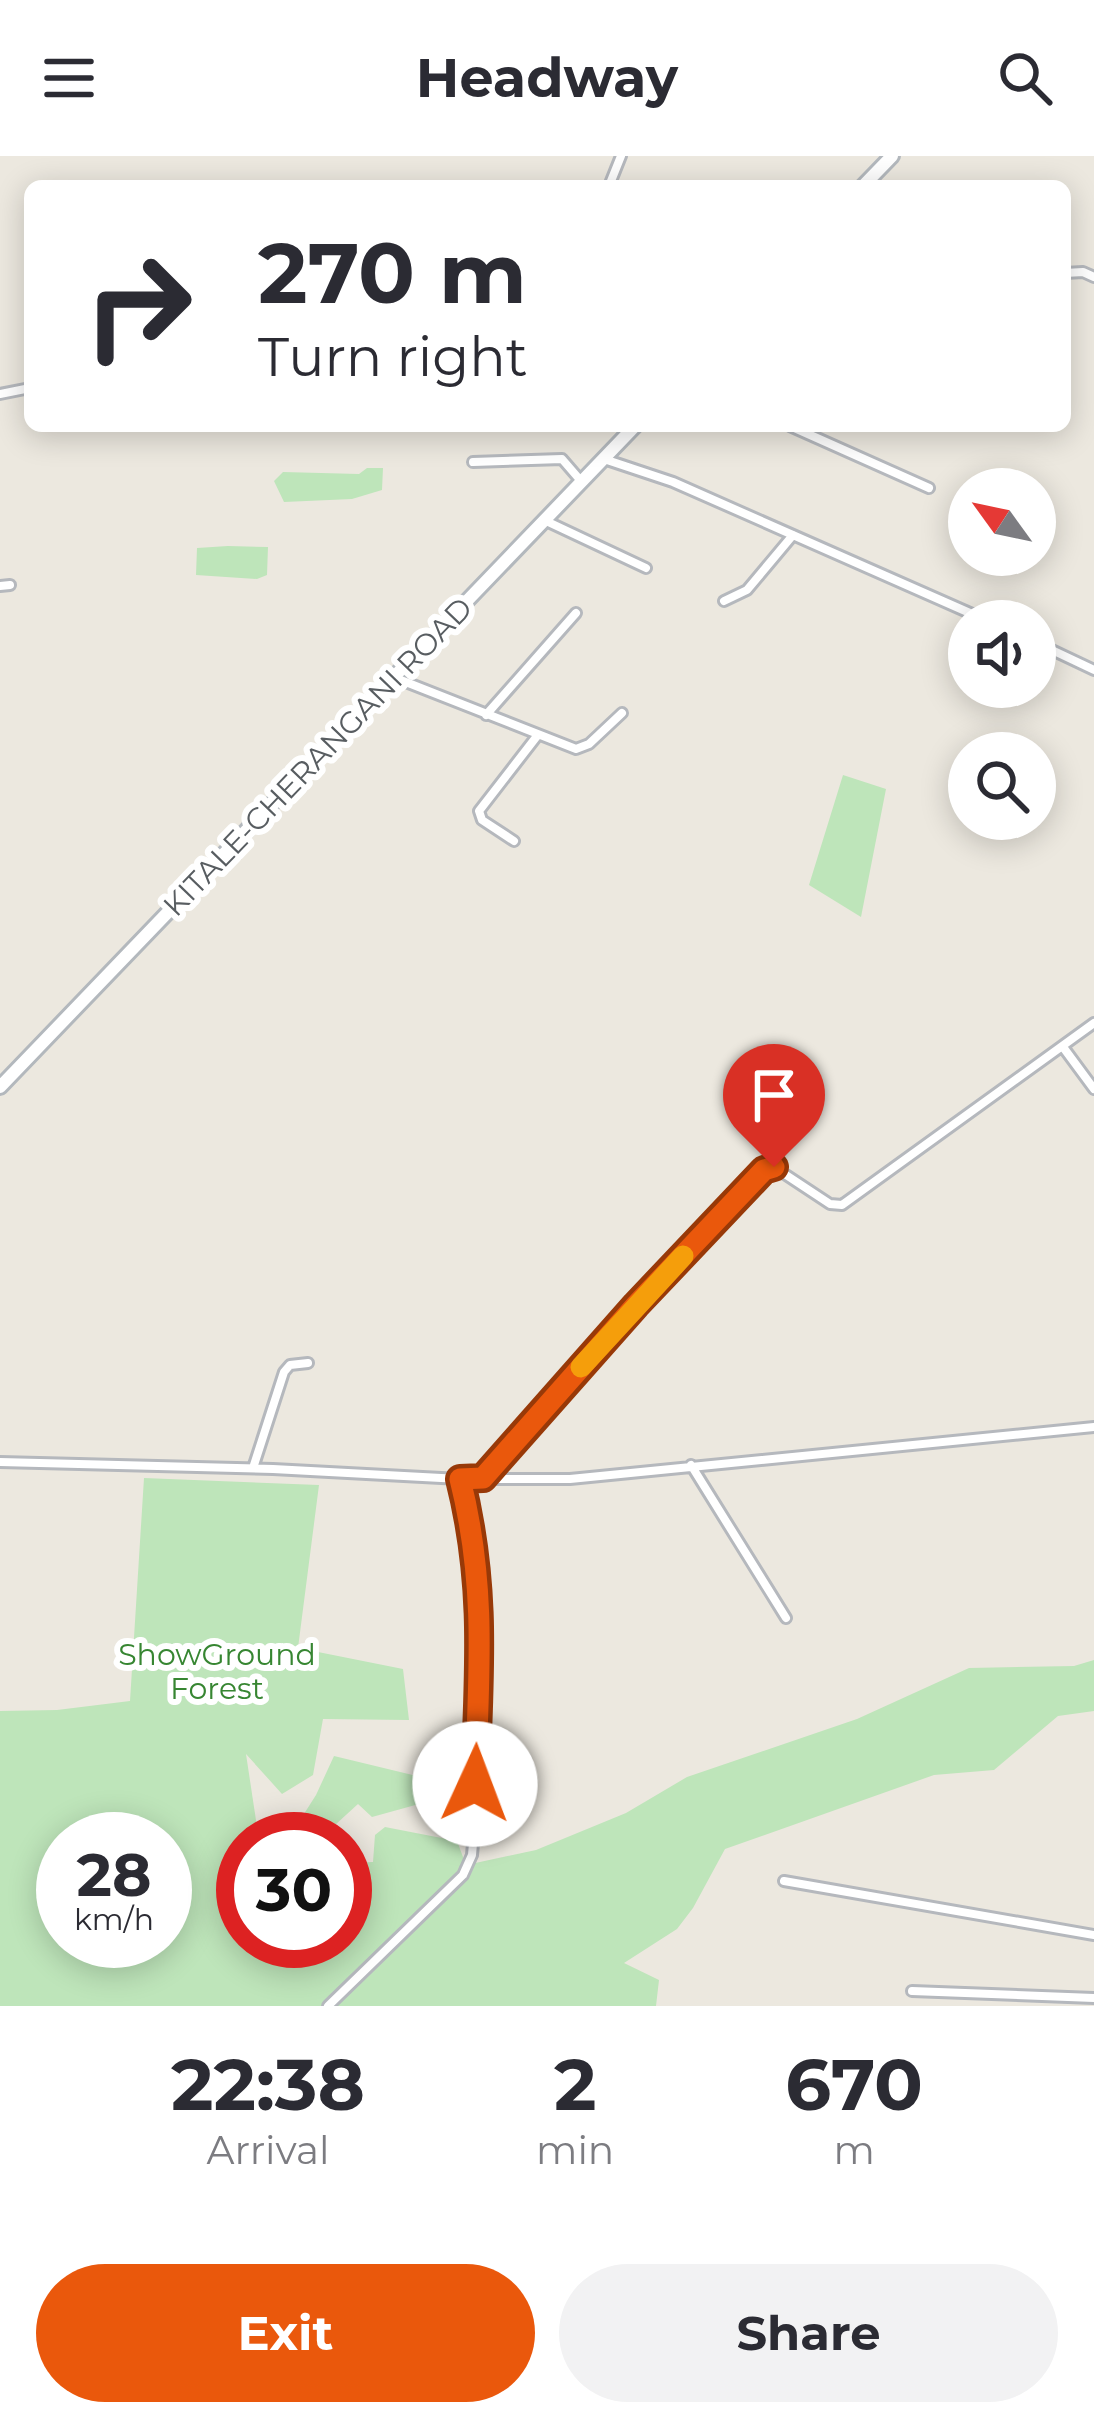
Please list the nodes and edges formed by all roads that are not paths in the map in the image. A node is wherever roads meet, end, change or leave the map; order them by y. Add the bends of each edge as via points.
1 (892, 156) edge
2 (869, 180) edge
3 (629, 432) edge
4 (803, 432) edge
5 (604, 459) junction
6 (473, 462) dead end
7 (582, 482) junction
8 (929, 488) dead end
9 (544, 520) junction
10 (793, 535) junction
11 (646, 568) dead end
12 (724, 601) dead end
13 (948, 603) edge
14 (576, 613) dead end
15 (1056, 652) edge
16 (1094, 670) edge
17 (394, 676) junction
18 (622, 713) dead end
19 (486, 715) junction
20 (537, 736) junction
21 (514, 841) dead end
22 (1094, 1024) edge
23 (1063, 1047) junction
24 (0, 1087) edge
25 (1094, 1089) edge
26 (308, 1363) dead end
27 (1094, 1427) edge
28 (0, 1462) edge
29 (691, 1465) junction
30 (253, 1468) junction
31 (483, 1478) junction
32 (460, 1479) junction
33 (786, 1618) dead end
34 (784, 1881) dead end
35 (1094, 1936) edge
36 (912, 1991) dead end
37 (1094, 1997) edge
38 (328, 2006) edge

1 - 2 main road
3 - 5 main road, KITALE-CHERANGANI ROAD
4 - 8 street
5 - 7 main road, KITALE-CHERANGANI ROAD
5 - 10 street
6 - 7 street via 562,459
7 - 9 main road, KITALE-CHERANGANI ROAD
9 - 11 street
9 - 17 main road, KITALE-CHERANGANI ROAD
10 - 12 street via 747,590
10 - 13 street
14 - 19 street
15 - 16 street
17 - 19 street
17 - 24 main road, KITALE-CHERANGANI ROAD
18 - 20 street via 579,750
19 - 20 street
20 - 21 street via 478,811
22 - 23 street
23 - 25 street
23 - 31 street via 842,1205 774,1167 764,1170
26 - 30 street via 284,1372
27 - 29 street
28 - 30 street
29 - 31 street via 570,1479
29 - 33 street
30 - 32 street
31 - 32 street
32 - 38 street via 481,1599 472,1855 463,1875
34 - 35 street
36 - 37 street

